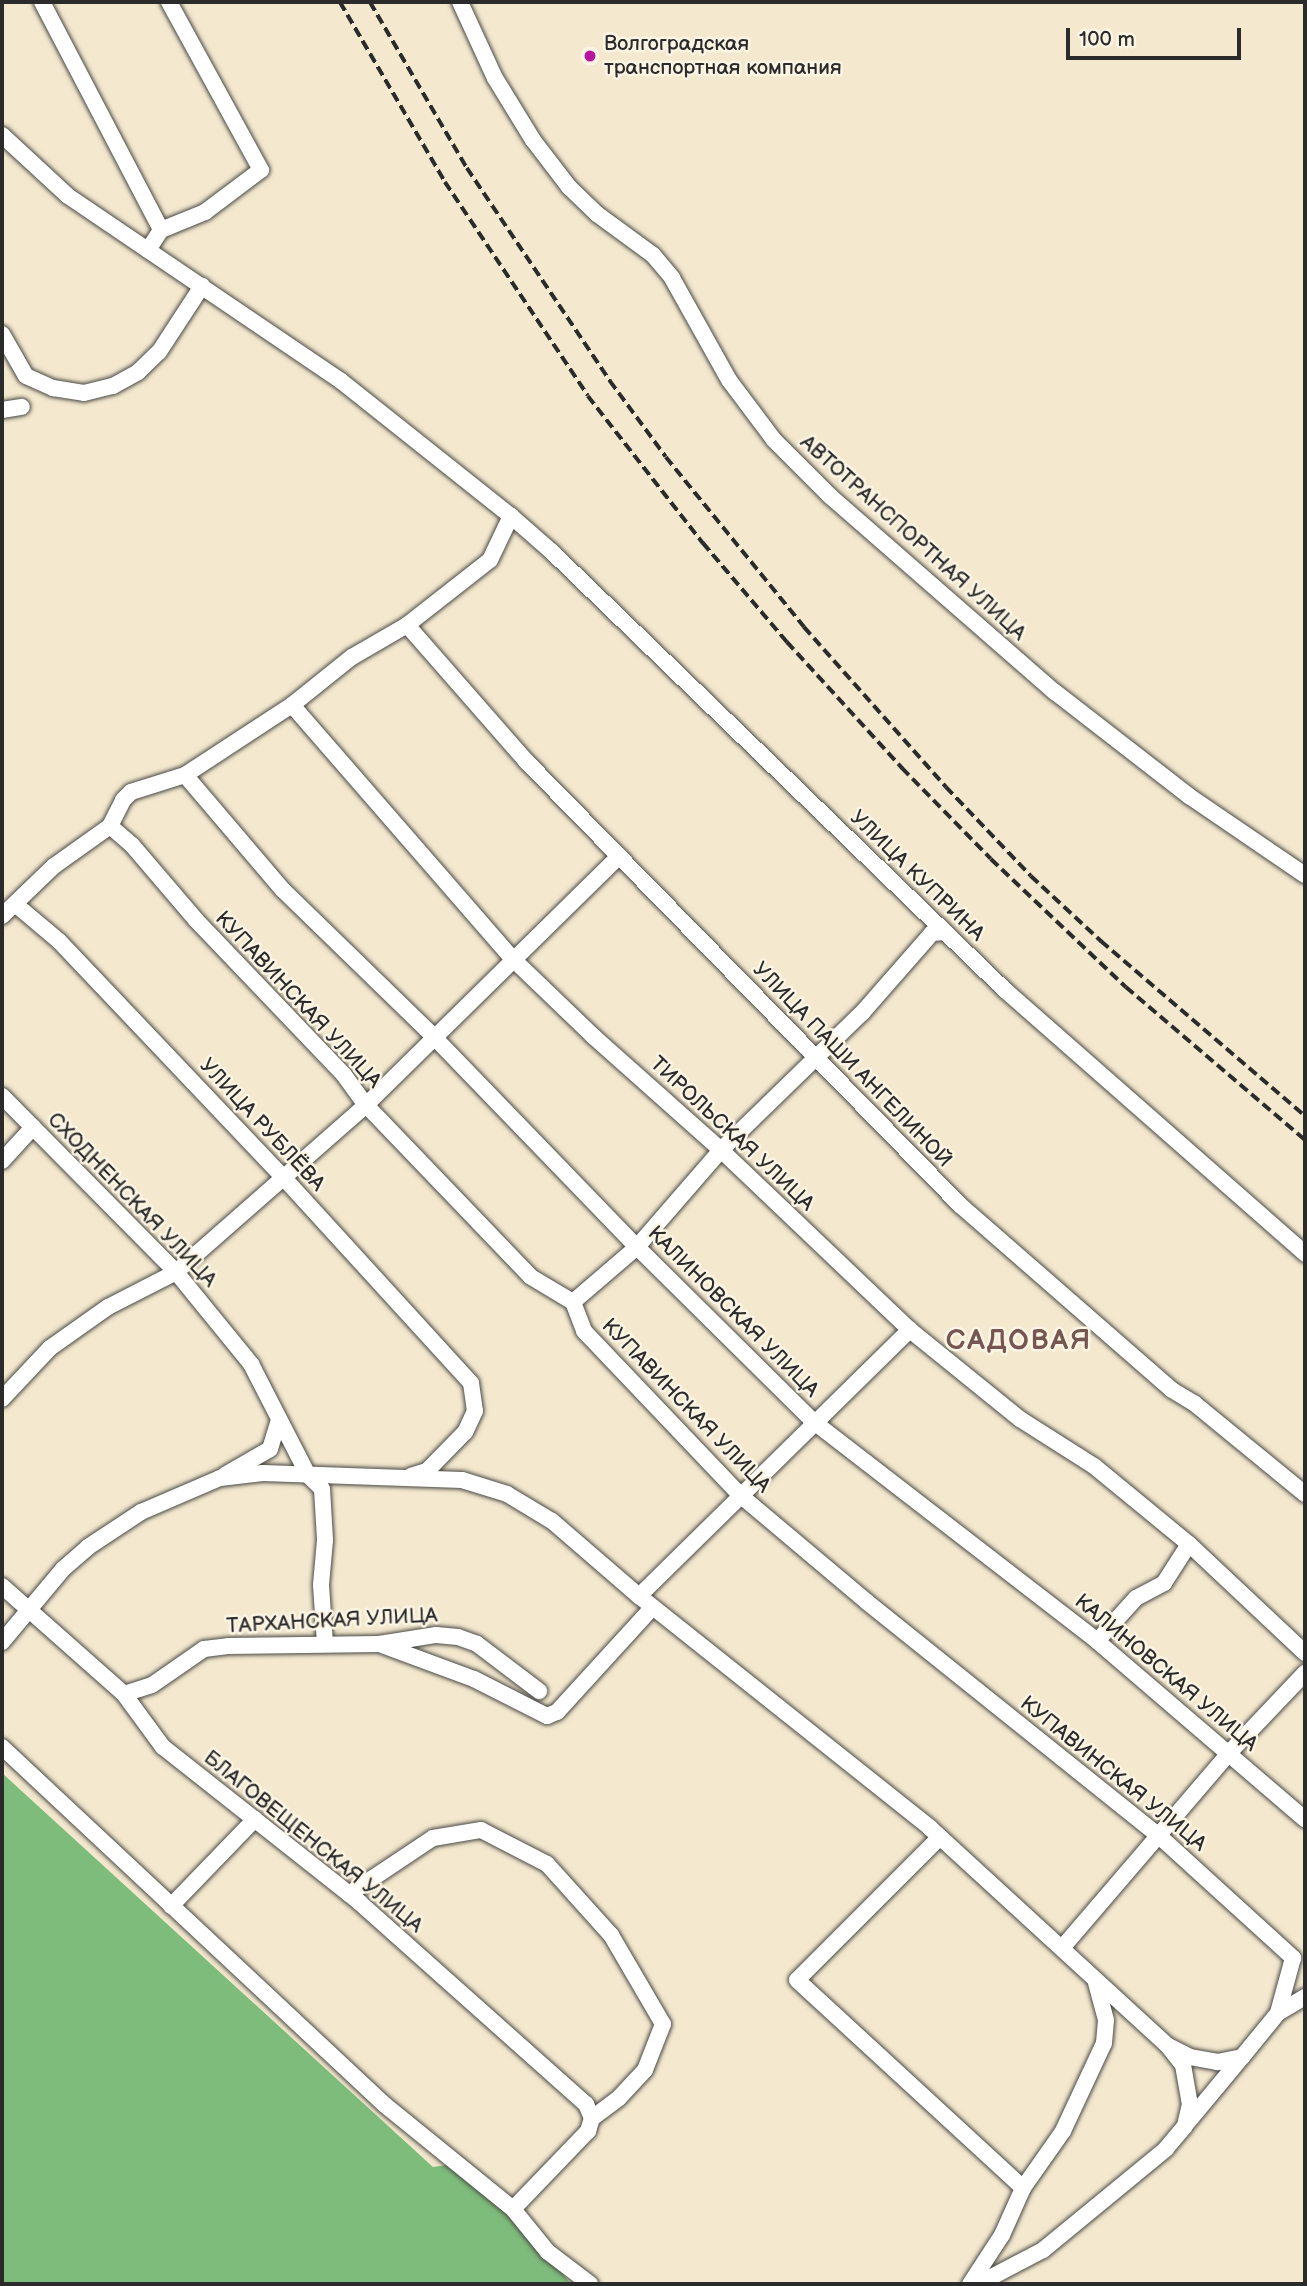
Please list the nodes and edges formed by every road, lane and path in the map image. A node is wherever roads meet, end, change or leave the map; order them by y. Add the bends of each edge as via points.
1 (42, 2) edge
2 (169, 2) edge
3 (460, 2) edge
4 (2, 135) edge
5 (161, 230) junction
6 (148, 250) junction
7 (202, 286) junction
8 (2, 334) edge
9 (22, 407) dead end
10 (2, 410) edge
11 (511, 516) junction
12 (407, 625) junction
13 (292, 705) junction
14 (185, 775) junction
15 (110, 826) junction
16 (619, 856) junction
17 (1305, 875) edge
18 (15, 904) junction
19 (2, 916) edge
20 (945, 932) junction
21 (514, 960) junction
22 (434, 1037) junction
23 (817, 1058) junction
24 (2, 1096) edge
25 (366, 1105) junction
26 (33, 1127) junction
27 (721, 1150) junction
28 (2, 1161) edge
29 (283, 1177) junction
30 (638, 1247) junction
31 (1305, 1254) edge
32 (176, 1272) junction
33 (573, 1302) junction
34 (910, 1330) junction
35 (2, 1399) edge
36 (278, 1422) junction
37 (814, 1422) junction
38 (308, 1475) junction
39 (220, 1478) junction
40 (404, 1479) junction
41 (1305, 1494) edge
42 (740, 1495) junction
43 (1189, 1544) junction
44 (2, 1586) edge
45 (639, 1596) junction
46 (653, 1607) junction
47 (29, 1610) junction
48 (413, 1638) junction
49 (1097, 1641) junction
50 (2, 1642) edge
51 (325, 1644) junction
52 (380, 1644) junction
53 (1305, 1653) edge
54 (413, 1655) junction
55 (1305, 1673) edge
56 (539, 1691) dead end
57 (124, 1694) junction
58 (2, 1747) edge
59 (1230, 1752) junction
60 (255, 1819) junction
61 (1305, 1819) edge
62 (1158, 1835) junction
63 (940, 1837) junction
64 (349, 1894) junction
65 (171, 1906) junction
66 (1062, 1948) junction
67 (1096, 1980) junction
68 (1305, 1997) edge
69 (1278, 2013) junction
70 (1168, 2046) junction
71 (1242, 2057) junction
72 (590, 2124) junction
73 (1185, 2126) junction
74 (1024, 2188) junction
75 (513, 2209) junction
76 (590, 2284) edge
77 (971, 2284) edge
78 (978, 2284) edge

1 - 5 street
2 - 5 street via 261,170 205,212
3 - 17 street, АВТОТРАНСПОРТНАЯ УЛИЦА via 495,78 533,140 569,187 653,255 673,278 729,380 774,440 830,496 1055,692 1189,796
4 - 6 street, УЛИЦА КУПРИНА via 68,196
5 - 6 street
6 - 7 street, УЛИЦА КУПРИНА
7 - 8 street via 152,359 121,382 94,391 54,388 26,376
7 - 11 street, УЛИЦА КУПРИНА via 341,381
9 - 10 street
11 - 12 street via 490,560
11 - 20 street, УЛИЦА КУПРИНА
12 - 13 street via 352,657
12 - 16 street, УЛИЦА ПАШИ АНГЕЛИНОЙ via 526,761
13 - 14 street
13 - 21 street, ТИРОЛЬСКАЯ УЛИЦА
14 - 15 street via 131,792
14 - 22 street, КАЛИНОВСКАЯ УЛИЦА via 283,890
15 - 18 street via 54,866
15 - 25 street, КУПАВИНСКАЯ УЛИЦА via 344,1075
16 - 21 street
16 - 23 street, УЛИЦА ПАШИ АНГЕЛИНОЙ
18 - 19 street
18 - 29 street, УЛИЦА РУБЛЁВА via 58,941
20 - 23 street via 932,933
20 - 31 street, УЛИЦА КУПРИНА
21 - 22 street
21 - 27 street, ТИРОЛЬСКАЯ УЛИЦА
22 - 25 street
22 - 30 street, КАЛИНОВСКАЯ УЛИЦА
23 - 27 street
23 - 41 street, УЛИЦА ПАШИ АНГЕЛИНОЙ via 960,1205 1172,1390
24 - 26 street, СХОДНЕНСКАЯ УЛИЦА
25 - 29 street
25 - 33 street, КУПАВИНСКАЯ УЛИЦА via 531,1278
26 - 28 street
26 - 32 street, СХОДНЕНСКАЯ УЛИЦА
27 - 30 street
27 - 34 street, ТИРОЛЬСКАЯ УЛИЦА
29 - 32 street
29 - 40 street, УЛИЦА РУБЛЁВА via 471,1382 475,1410 465,1432 427,1471
30 - 33 street
30 - 37 street, КАЛИНОВСКАЯ УЛИЦА
32 - 35 street via 108,1307 50,1348
32 - 36 street, СХОДНЕНСКАЯ УЛИЦА via 251,1364
33 - 42 street, КУПАВИНСКАЯ УЛИЦА via 584,1331
34 - 37 street
34 - 43 street, ТИРОЛЬСКАЯ УЛИЦА via 1020,1419 1094,1466
36 - 38 street, СХОДНЕНСКАЯ УЛИЦА
36 - 39 street via 270,1449
37 - 42 street
37 - 49 street, КАЛИНОВСКАЯ УЛИЦА
38 - 39 street
38 - 40 street
38 - 51 street, СХОДНЕНСКАЯ УЛИЦА via 322,1489
39 - 47 street via 179,1493 115,1528 64,1569
40 - 45 street via 462,1480 507,1494 552,1521
42 - 45 street
42 - 62 street, КУПАВИНСКАЯ УЛИЦА
43 - 49 street via 1164,1583 1136,1598
43 - 53 street, ТИРОЛЬСКАЯ УЛИЦА
44 - 47 street, БЛАГОВЕЩЕНСКАЯ УЛИЦА
45 - 46 street
46 - 54 street via 557,1712 547,1716
46 - 63 street
47 - 50 street
47 - 57 street, БЛАГОВЕЩЕНСКАЯ УЛИЦА
48 - 52 street, ТАРХАНСКАЯ УЛИЦА
48 - 54 street
48 - 56 street, ТАРХАНСКАЯ УЛИЦА via 458,1637 477,1644
49 - 59 street, КАЛИНОВСКАЯ УЛИЦА
51 - 52 street, ТАРХАНСКАЯ УЛИЦА
51 - 57 street, ТАРХАНСКАЯ УЛИЦА via 204,1649 152,1685
52 - 54 street
55 - 59 street
57 - 60 street, БЛАГОВЕЩЕНСКАЯ УЛИЦА via 163,1747
58 - 65 street
59 - 61 street, КАЛИНОВСКАЯ УЛИЦА
59 - 62 street
60 - 64 street, БЛАГОВЕЩЕНСКАЯ УЛИЦА
60 - 65 street
62 - 66 street
62 - 69 street, КУПАВИНСКАЯ УЛИЦА via 1293,1958
63 - 66 street
63 - 74 street via 797,1980
64 - 72 street, БЛАГОВЕЩЕНСКАЯ УЛИЦА via 586,2104
64 - 72 street via 433,1839 481,1830 547,1864 611,1935 663,2024 645,2070
65 - 75 street via 386,2105
66 - 67 street
67 - 70 street
67 - 74 street via 1106,2020 1104,2043 1063,2131
68 - 69 street
69 - 71 street
70 - 71 street via 1218,2062
70 - 73 street via 1182,2065 1188,2084
71 - 73 street
72 - 75 street
73 - 78 street via 1166,2149 1076,2226 1043,2250
74 - 77 street
75 - 76 street via 548,2252

